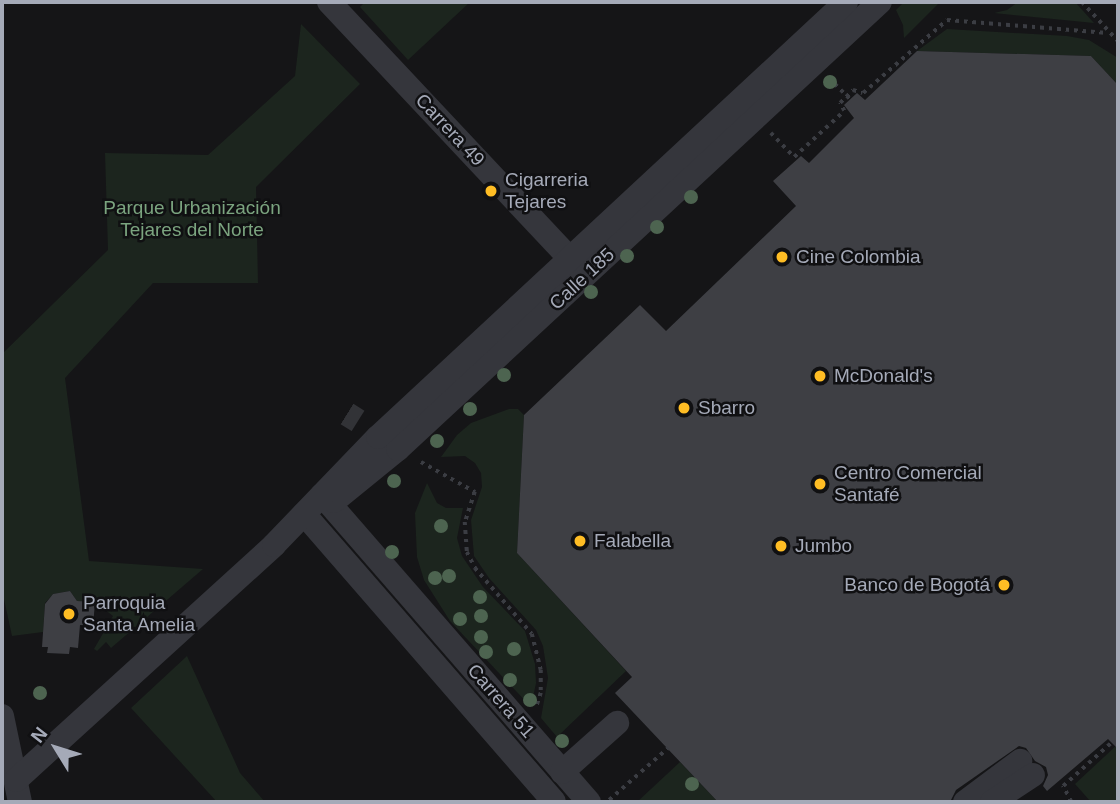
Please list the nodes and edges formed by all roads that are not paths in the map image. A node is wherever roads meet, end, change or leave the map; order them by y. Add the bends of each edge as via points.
1 (329, 2) edge
2 (846, 2) edge
3 (880, 2) edge
4 (570, 258) junction
5 (326, 500) junction
6 (306, 517) junction
7 (413, 599) junction
8 (391, 613) junction
9 (2, 716) edge
10 (617, 723) dead end
11 (562, 772) junction
12 (18, 791) edge
13 (599, 801) edge
14 (554, 802) edge
15 (965, 802) edge
16 (992, 802) edge

1 - 4 street, Carrera 49
2 - 4 street, Calle 185
3 - 5 street, Calle 185 via 398,449
4 - 5 street, Calle 185 via 378,438
5 - 6 street, Calle 185
5 - 7 street, Carrera 51
6 - 8 street, Carrera 51
6 - 12 street, Calle 185
7 - 8 street
7 - 11 street, Carrera 51
8 - 14 street, Carrera 51
9 - 12 street
10 - 11 street
11 - 13 street, Carrera 51
15 - 16 street via 1026,768

